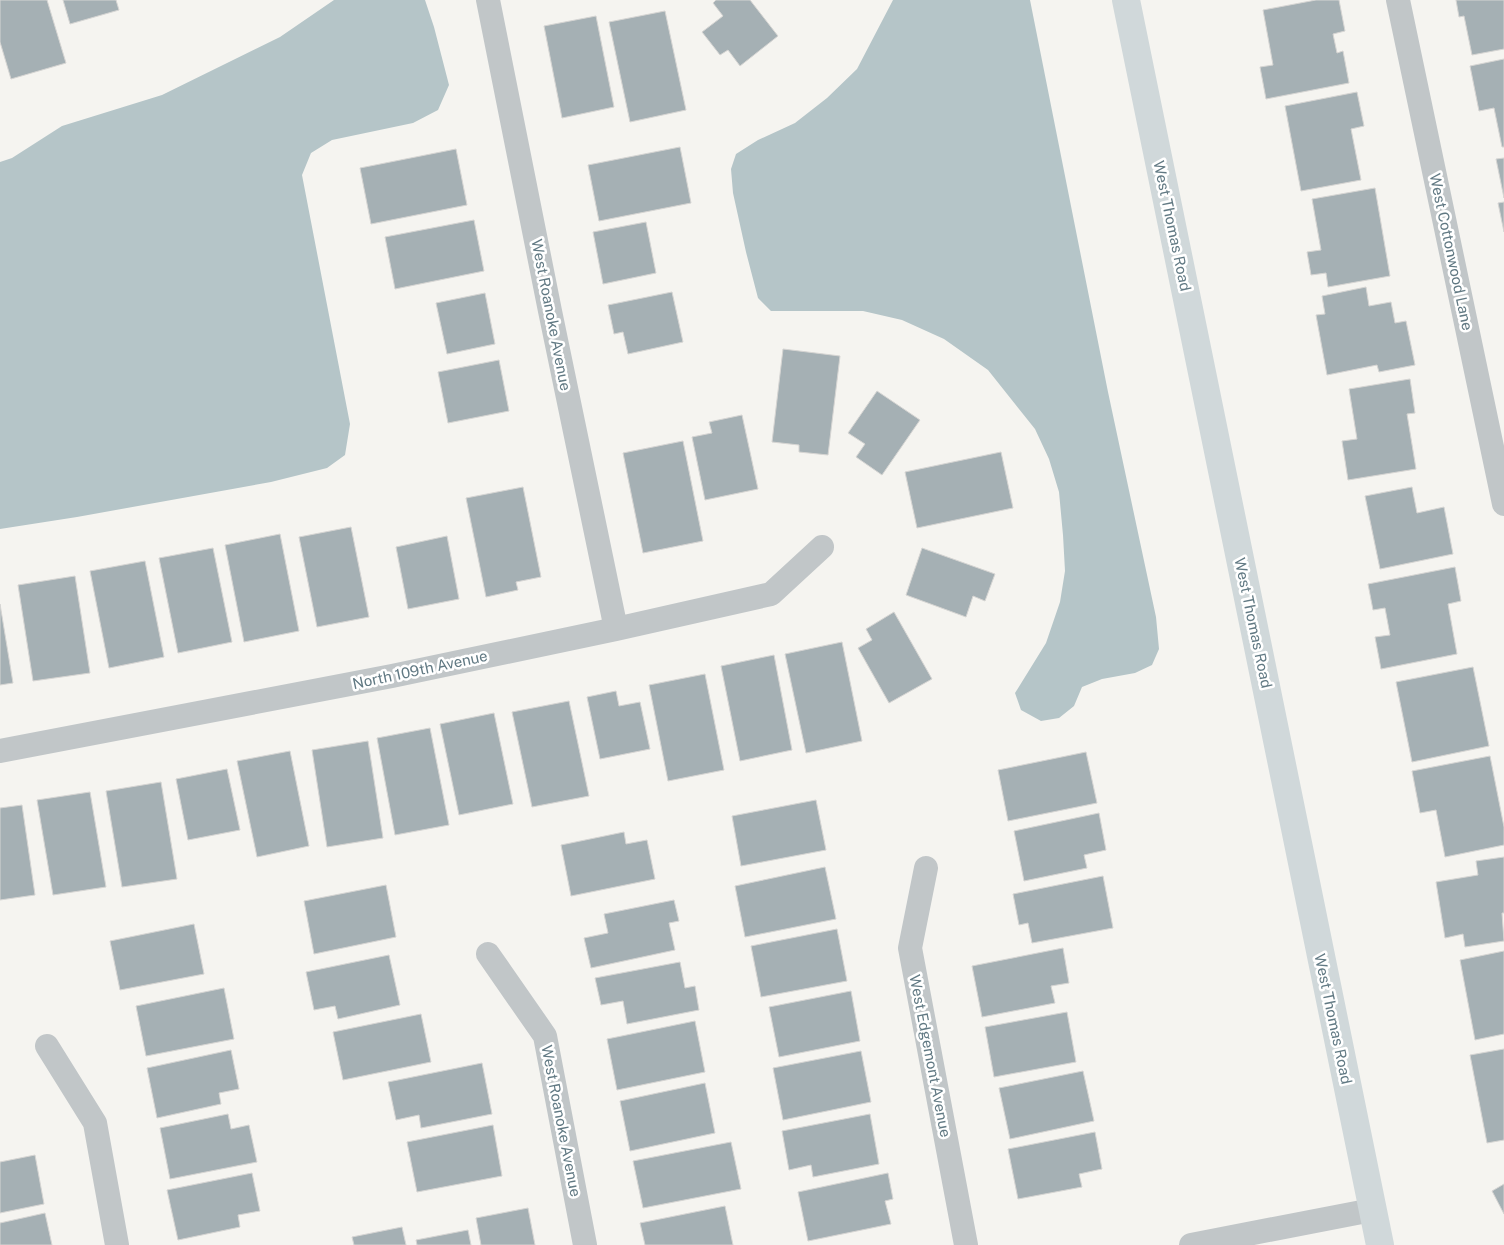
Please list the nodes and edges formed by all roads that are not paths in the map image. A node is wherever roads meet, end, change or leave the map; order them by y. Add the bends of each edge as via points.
1 (488, 0) edge
2 (1126, 0) edge
3 (1398, 0) edge
4 (1504, 504) edge
5 (822, 547) dead end
6 (616, 629) junction
7 (0, 751) edge
8 (926, 868) dead end
9 (488, 954) dead end
10 (47, 1046) dead end
11 (1372, 1210) junction
12 (117, 1245) edge
13 (585, 1245) edge
14 (966, 1245) edge
15 (1190, 1245) edge
16 (1380, 1245) edge

1 - 6 street, West Roanoke Avenue
2 - 11 main road, West Thomas Road
3 - 4 street, West Cottonwood Lane
5 - 6 street, North 109th Avenue via 771,594
6 - 7 street, North 109th Avenue via 392,676
8 - 14 street, West Edgemont Avenue via 910,948
9 - 13 street, West Roanoke Avenue via 545,1036
10 - 12 street via 95,1123
11 - 15 street
11 - 16 main road, West Thomas Road

